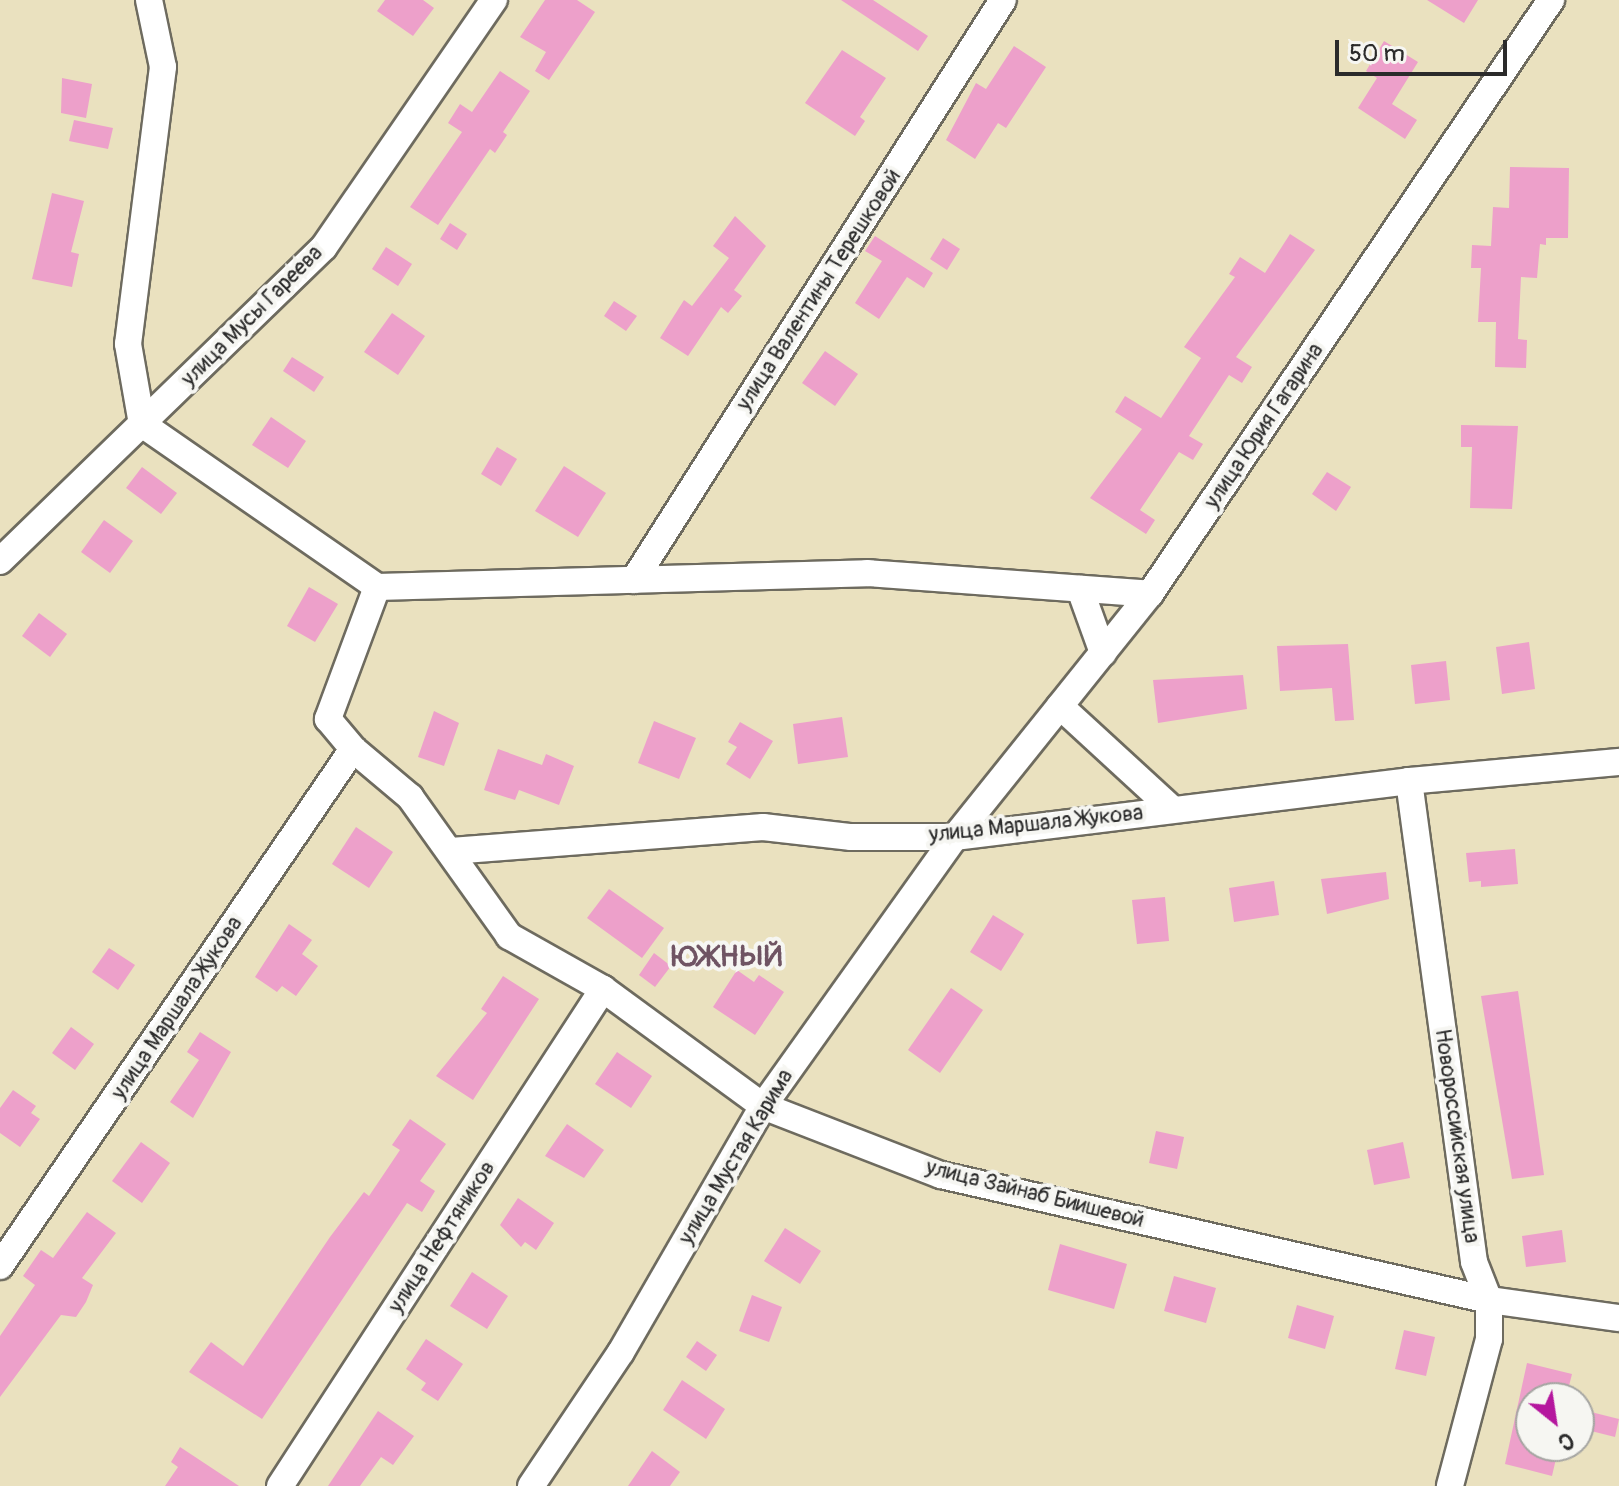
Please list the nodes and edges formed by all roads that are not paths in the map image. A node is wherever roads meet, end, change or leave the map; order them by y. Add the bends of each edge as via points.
1 (149, 0) edge
2 (494, 0) edge
3 (1003, 0) edge
4 (1551, 0) edge
5 (142, 424) junction
6 (0, 561) edge
7 (634, 580) junction
8 (377, 587) junction
9 (1080, 589) junction
10 (1150, 594) junction
11 (1103, 653) junction
12 (1060, 706) junction
13 (353, 749) junction
14 (1619, 762) edge
15 (1409, 781) junction
16 (1172, 809) junction
17 (955, 837) junction
18 (451, 851) junction
19 (603, 989) junction
20 (763, 1106) junction
21 (0, 1266) edge
22 (1489, 1300) junction
23 (1619, 1318) edge
24 (280, 1486) edge
25 (531, 1486) edge
26 (1450, 1486) edge

1 - 5 street via 163,67 128,344
2 - 5 street, улица Мусы Гареева via 324,247
3 - 7 street, улица Валентины Терешковой
4 - 10 street, улица Юрия Гагарина
5 - 6 street, улица Мусы Гареева
5 - 8 street
7 - 8 street
7 - 9 street via 867,573
8 - 13 street, улица Зайнаб Биишевой via 328,719
9 - 10 street
9 - 11 street
10 - 11 street, улица Юрия Гагарина
11 - 12 street, улица Юрия Гагарина
12 - 16 street
12 - 17 street, улица Юрия Гагарина
13 - 18 street, улица Зайнаб Биишевой via 410,797
13 - 21 street, улица Маршала Жукова
14 - 15 street, улица Маршала Жукова
15 - 16 street, улица Маршала Жукова
15 - 22 street, Новороссийская улица via 1474,1262
16 - 17 street, улица Маршала Жукова
17 - 18 street, улица Маршала Жукова via 851,837 763,827
17 - 20 street, улица Мустая Карима
18 - 19 street, улица Зайнаб Биишевой via 509,936
19 - 20 street, улица Зайнаб Биишевой
19 - 24 street, улица Нефтяников
20 - 22 street, улица Зайнаб Биишевой via 941,1175
20 - 25 street, улица Мустая Карима via 621,1352
22 - 23 street, улица Зайнаб Биишевой
22 - 26 street, Новороссийская улица via 1489,1339

